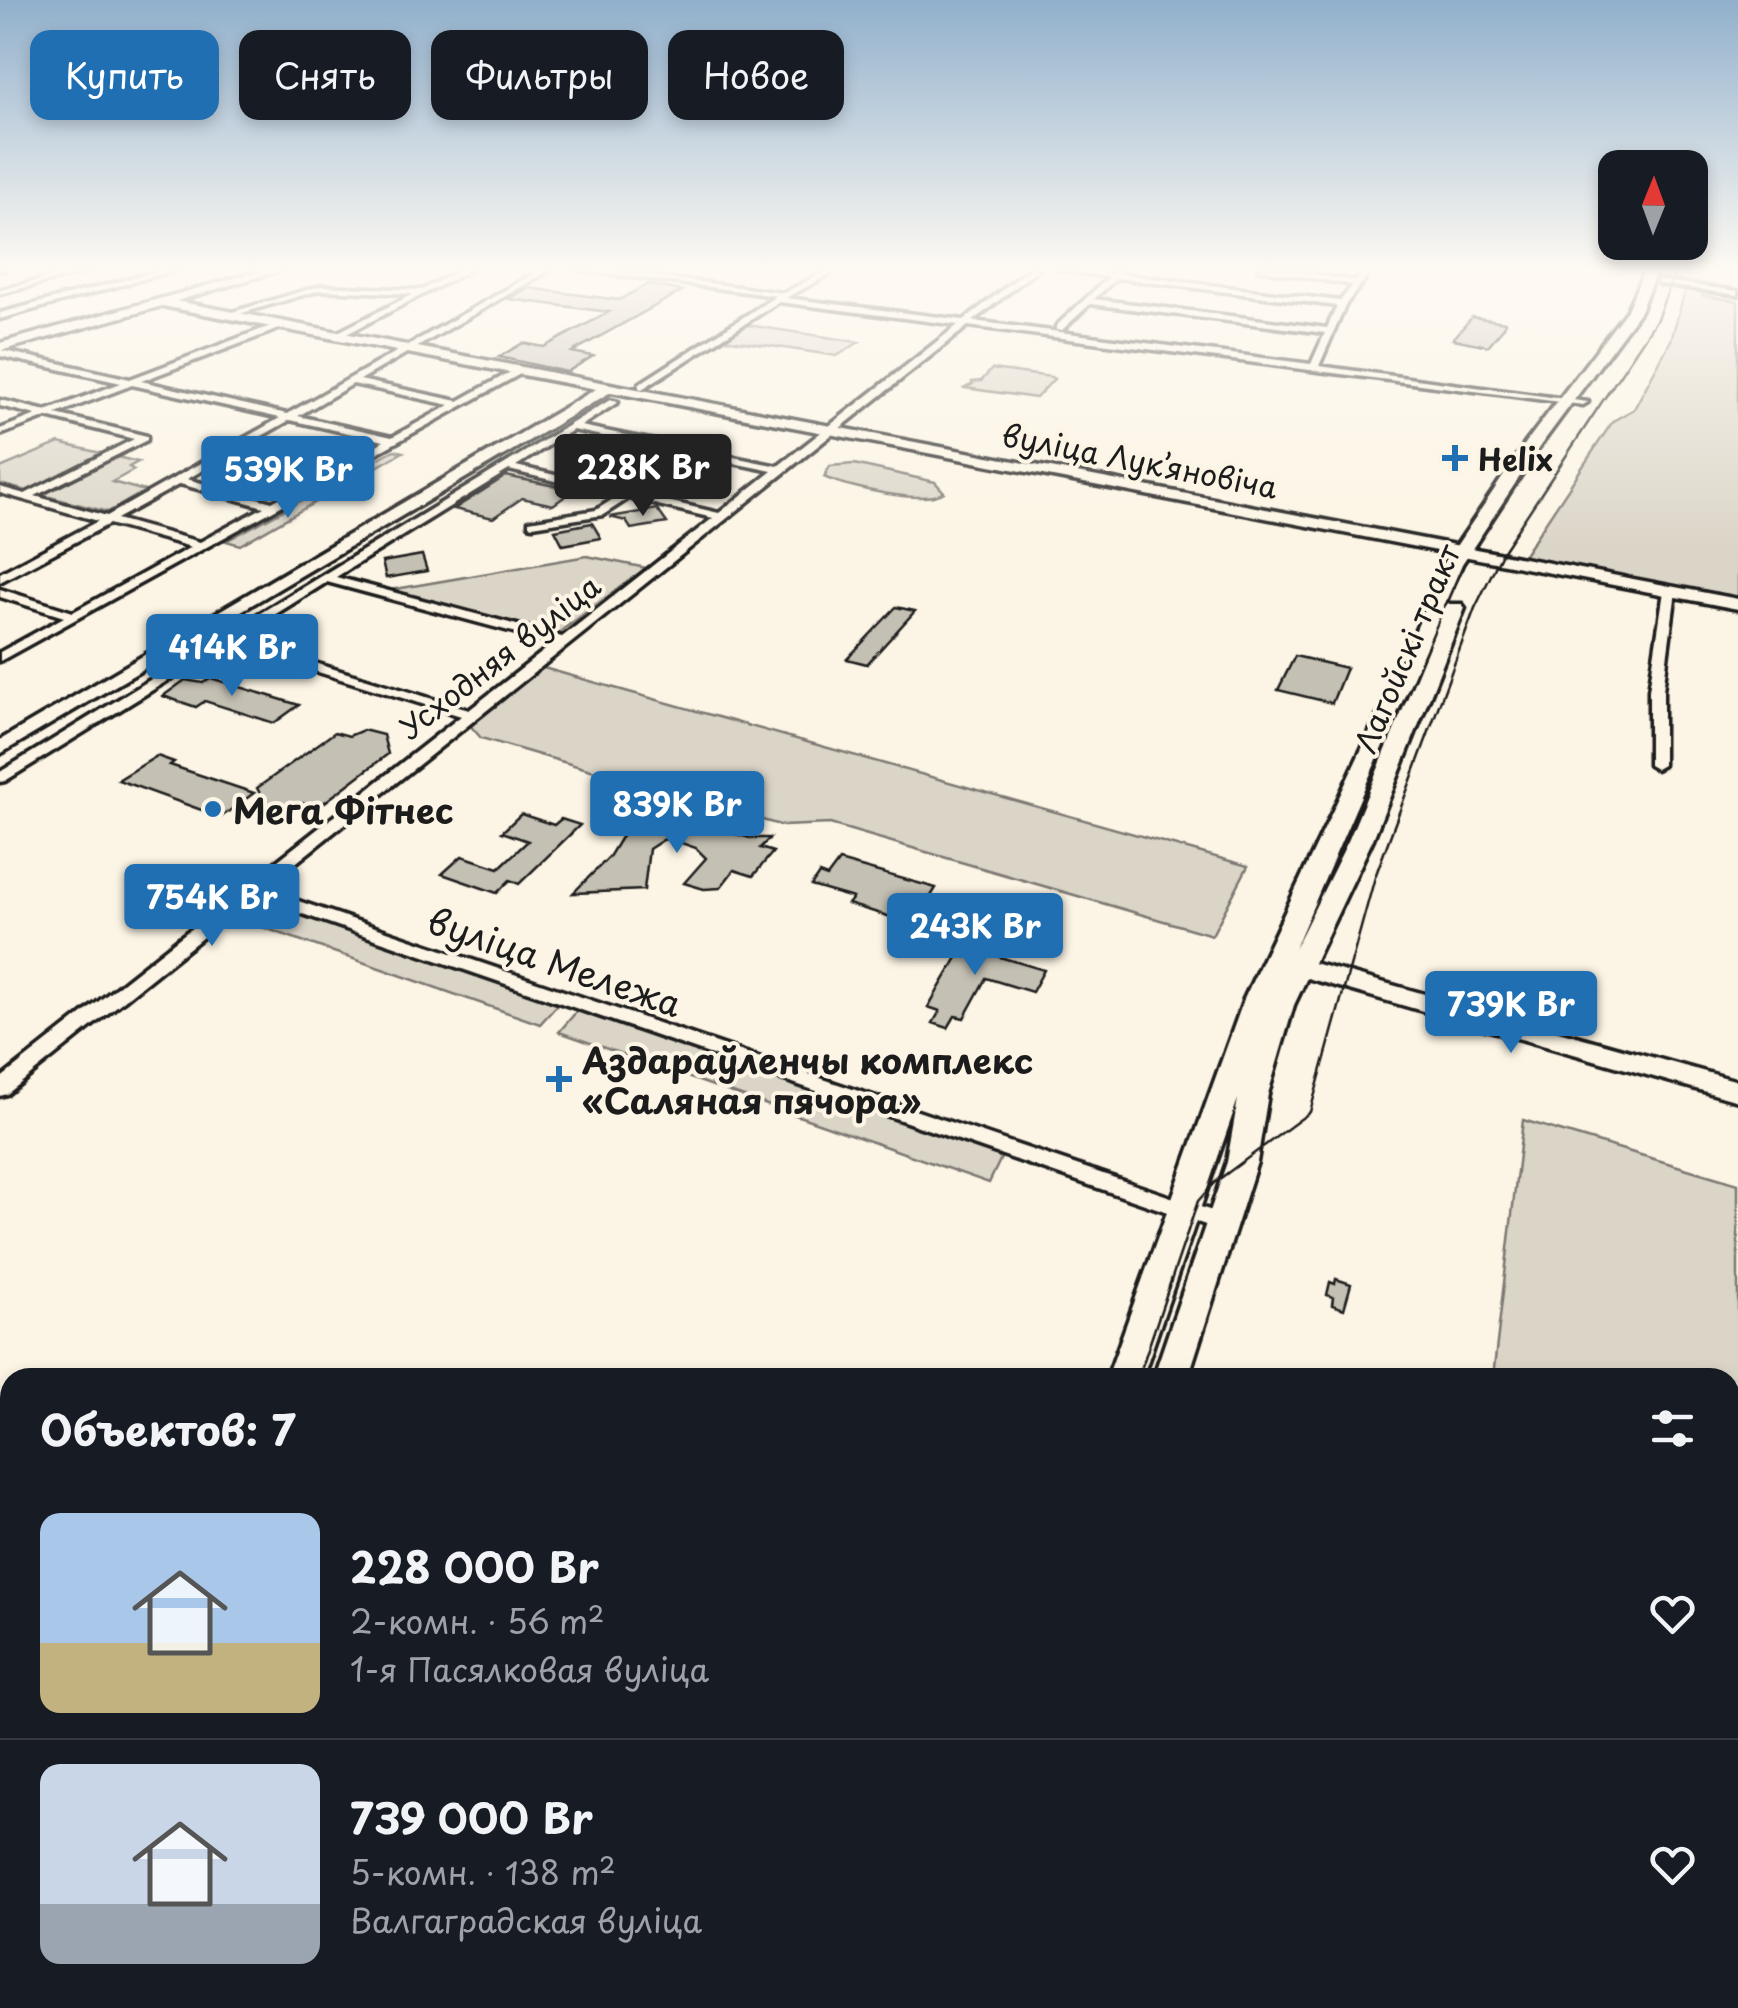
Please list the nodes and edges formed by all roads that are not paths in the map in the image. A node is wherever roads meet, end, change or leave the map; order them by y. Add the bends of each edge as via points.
1 (51, 363) edge
2 (180, 363) edge
3 (383, 363) edge
4 (474, 363) edge
5 (678, 363) edge
6 (918, 363) edge
7 (1280, 363) edge
8 (1316, 363) edge
9 (1600, 363) edge
10 (1314, 367) junction
11 (519, 372) junction
12 (352, 381) junction
13 (129, 382) junction
14 (642, 386) dead end
15 (611, 395) junction
16 (1575, 401) junction
17 (0, 403) edge
18 (459, 404) junction
19 (50, 413) junction
20 (289, 416) junction
21 (572, 427) junction
22 (835, 430) junction
23 (0, 432) edge
24 (392, 440) junction
25 (232, 449) junction
26 (507, 467) junction
27 (781, 470) junction
28 (330, 474) junction
29 (178, 480) junction
30 (0, 490) edge
31 (628, 494) junction
32 (24, 498) junction
33 (273, 506) junction
34 (723, 517) junction
35 (110, 519) junction
36 (533, 524) dead end
37 (201, 546) junction
38 (1469, 553) junction
39 (0, 578) edge
40 (325, 578) junction
41 (1670, 591) junction
42 (0, 593) edge
43 (1738, 604) edge
44 (76, 616) junction
45 (198, 631) junction
46 (226, 640) junction
47 (562, 642) junction
48 (0, 657) edge
49 (468, 714) junction
50 (0, 748) edge
51 (1656, 764) dead end
52 (0, 778) edge
53 (248, 890) junction
54 (1287, 964) junction
55 (0, 1089) edge
56 (1738, 1091) edge
57 (1182, 1209) junction
58 (1224, 1223) junction
59 (1127, 1368) edge
60 (1173, 1368) edge

1 - 13 street
2 - 13 street
3 - 12 street
4 - 11 main road, вуліца Лукʼяновіча
5 - 14 street
6 - 22 street, Усходняя вуліца
7 - 10 street
8 - 10 street
9 - 16 main road, Лагойскі тракт
10 - 16 street
11 - 15 main road, вуліца Лукʼяновіча
11 - 18 street
12 - 18 street
12 - 20 street
13 - 19 street
13 - 20 street
15 - 21 street
15 - 22 main road, вуліца Лукʼяновіча
15 - 45 main road
16 - 38 main road, Лагойскі тракт
17 - 19 street
18 - 24 street
19 - 23 street
19 - 32 street via 142,438
20 - 24 street
20 - 25 street
21 - 26 street
21 - 27 street
22 - 27 street, Усходняя вуліца
22 - 38 main road, вуліца Лукʼяновіча
24 - 28 street
25 - 28 street
25 - 29 street
26 - 31 street
26 - 40 street
27 - 34 street, Усходняя вуліца
28 - 33 street
29 - 33 street
29 - 35 street
30 - 32 street
31 - 34 street
31 - 36 street via 599,513
32 - 35 street
33 - 37 street
34 - 47 street, Усходняя вуліца
35 - 37 street
35 - 39 street
37 - 44 street
38 - 41 main road, вуліца Лукʼяновіча
38 - 54 main road, Лагойскі тракт via 1361,839
40 - 46 street
40 - 47 street
41 - 43 main road, вуліца Лукʼяновіча
41 - 51 street via 1656,690
42 - 44 street
44 - 48 street
45 - 46 street
45 - 50 main road
46 - 49 street
46 - 52 street
47 - 49 street, Усходняя вуліца
49 - 53 street, Усходняя вуліца
53 - 55 street, Усходняя вуліца
53 - 57 street, вуліца Мележа
54 - 56 main road
54 - 57 main road via 1258,998
54 - 58 main road
57 - 58 street, вуліца Мележа
57 - 59 main road
58 - 60 main road

